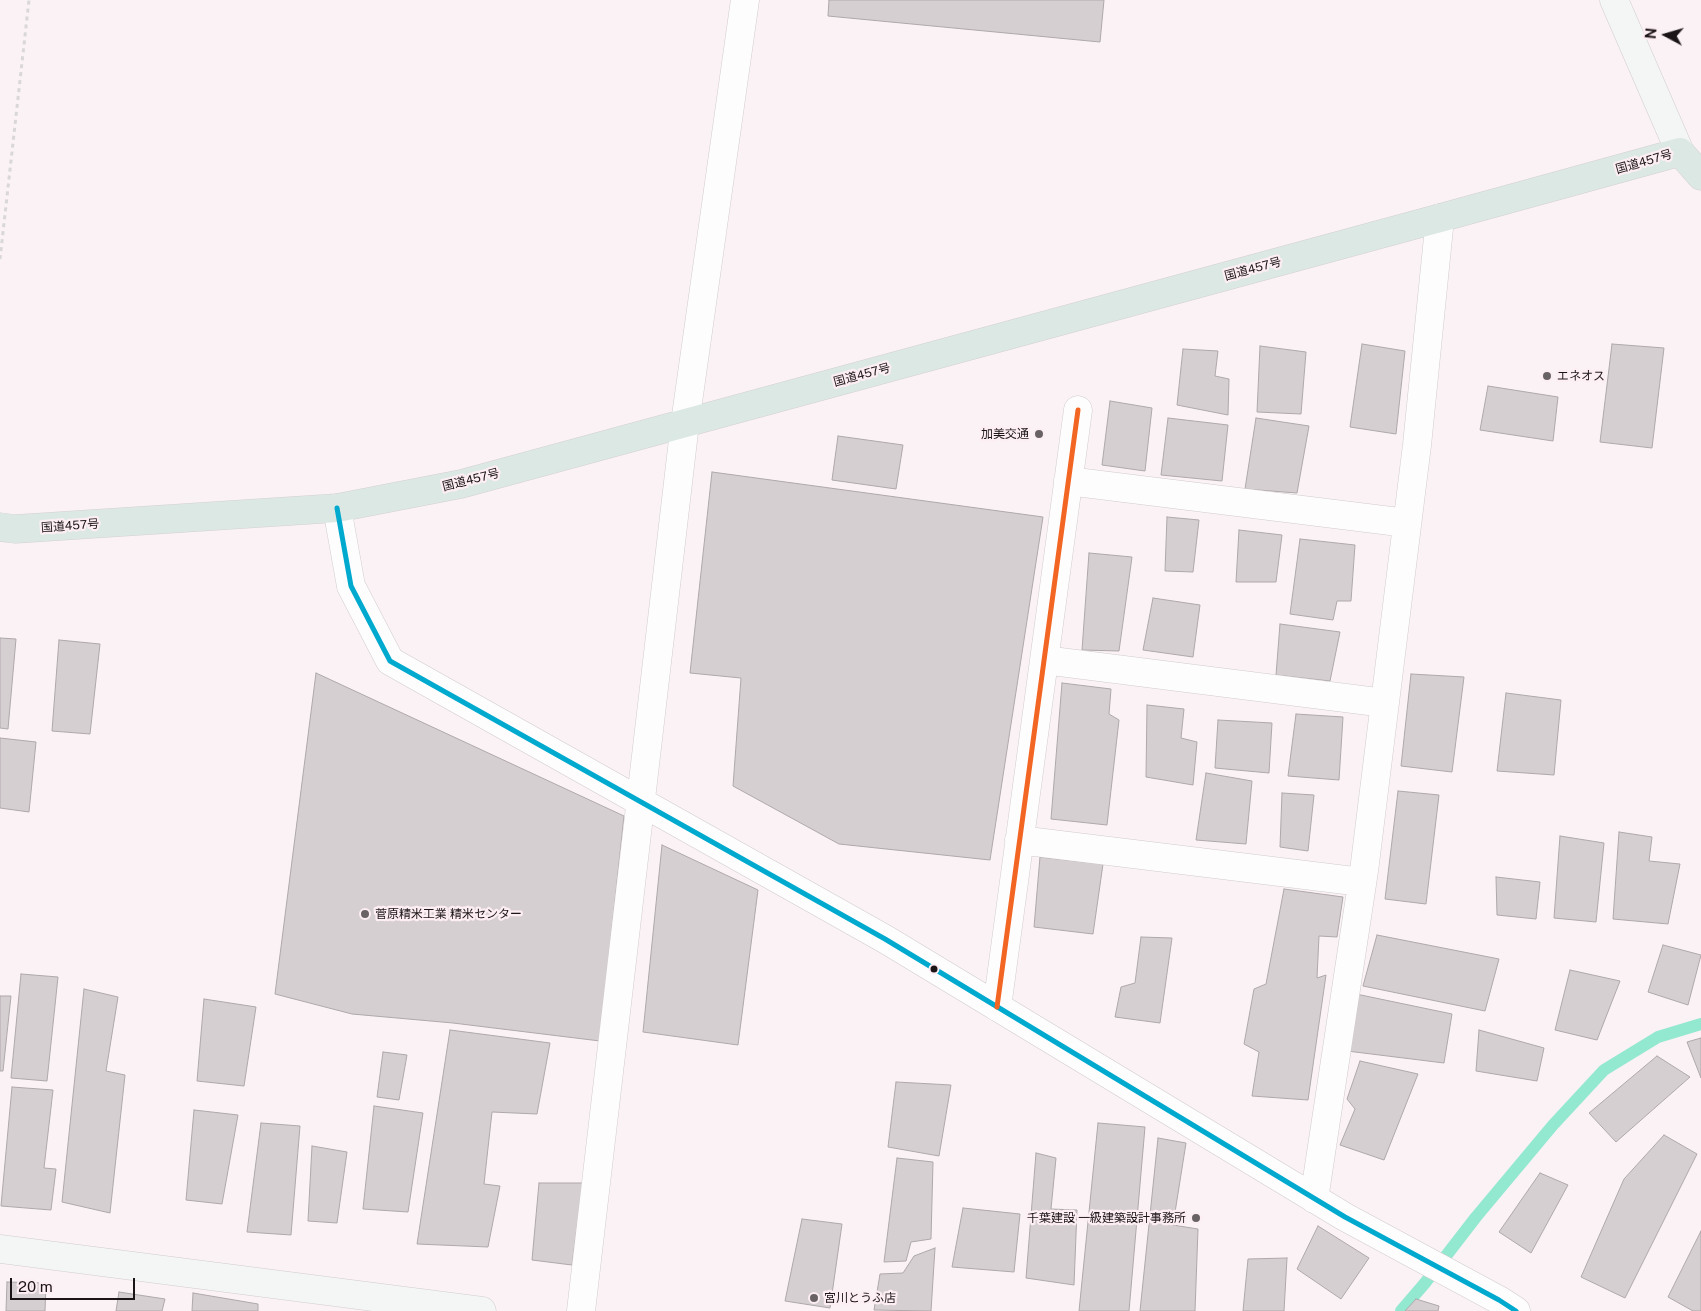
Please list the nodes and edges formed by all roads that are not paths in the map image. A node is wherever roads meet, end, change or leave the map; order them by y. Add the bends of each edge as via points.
1 (745, 0) edge
2 (1614, 0) edge
3 (1680, 152) junction
4 (1701, 176) edge
5 (1440, 218) junction
6 (1078, 410) dead end
7 (685, 423) junction
8 (1068, 481) junction
9 (337, 508) junction
10 (1407, 523) junction
11 (0, 527) edge
12 (1044, 660) junction
13 (1385, 703) junction
14 (640, 801) junction
15 (1019, 840) junction
16 (1362, 882) junction
17 (997, 1007) junction
18 (1314, 1199) junction
19 (0, 1249) edge
20 (1507, 1306) edge
21 (482, 1311) edge
22 (581, 1311) edge

1 - 7 street
2 - 3 street
3 - 4 highway, 国道457号
3 - 5 highway, 国道457号
5 - 7 highway, 国道457号
5 - 10 street
6 - 8 street
7 - 9 highway, 国道457号 via 461,484
7 - 14 street
8 - 10 street
8 - 12 street
9 - 11 highway, 国道457号 via 15,529
9 - 14 street via 351,586 390,661
10 - 13 street
12 - 13 street
12 - 15 street
13 - 16 street
14 - 17 street via 885,939
14 - 22 street
15 - 16 street
15 - 17 street
16 - 18 street
17 - 18 street
18 - 20 street
19 - 21 street

